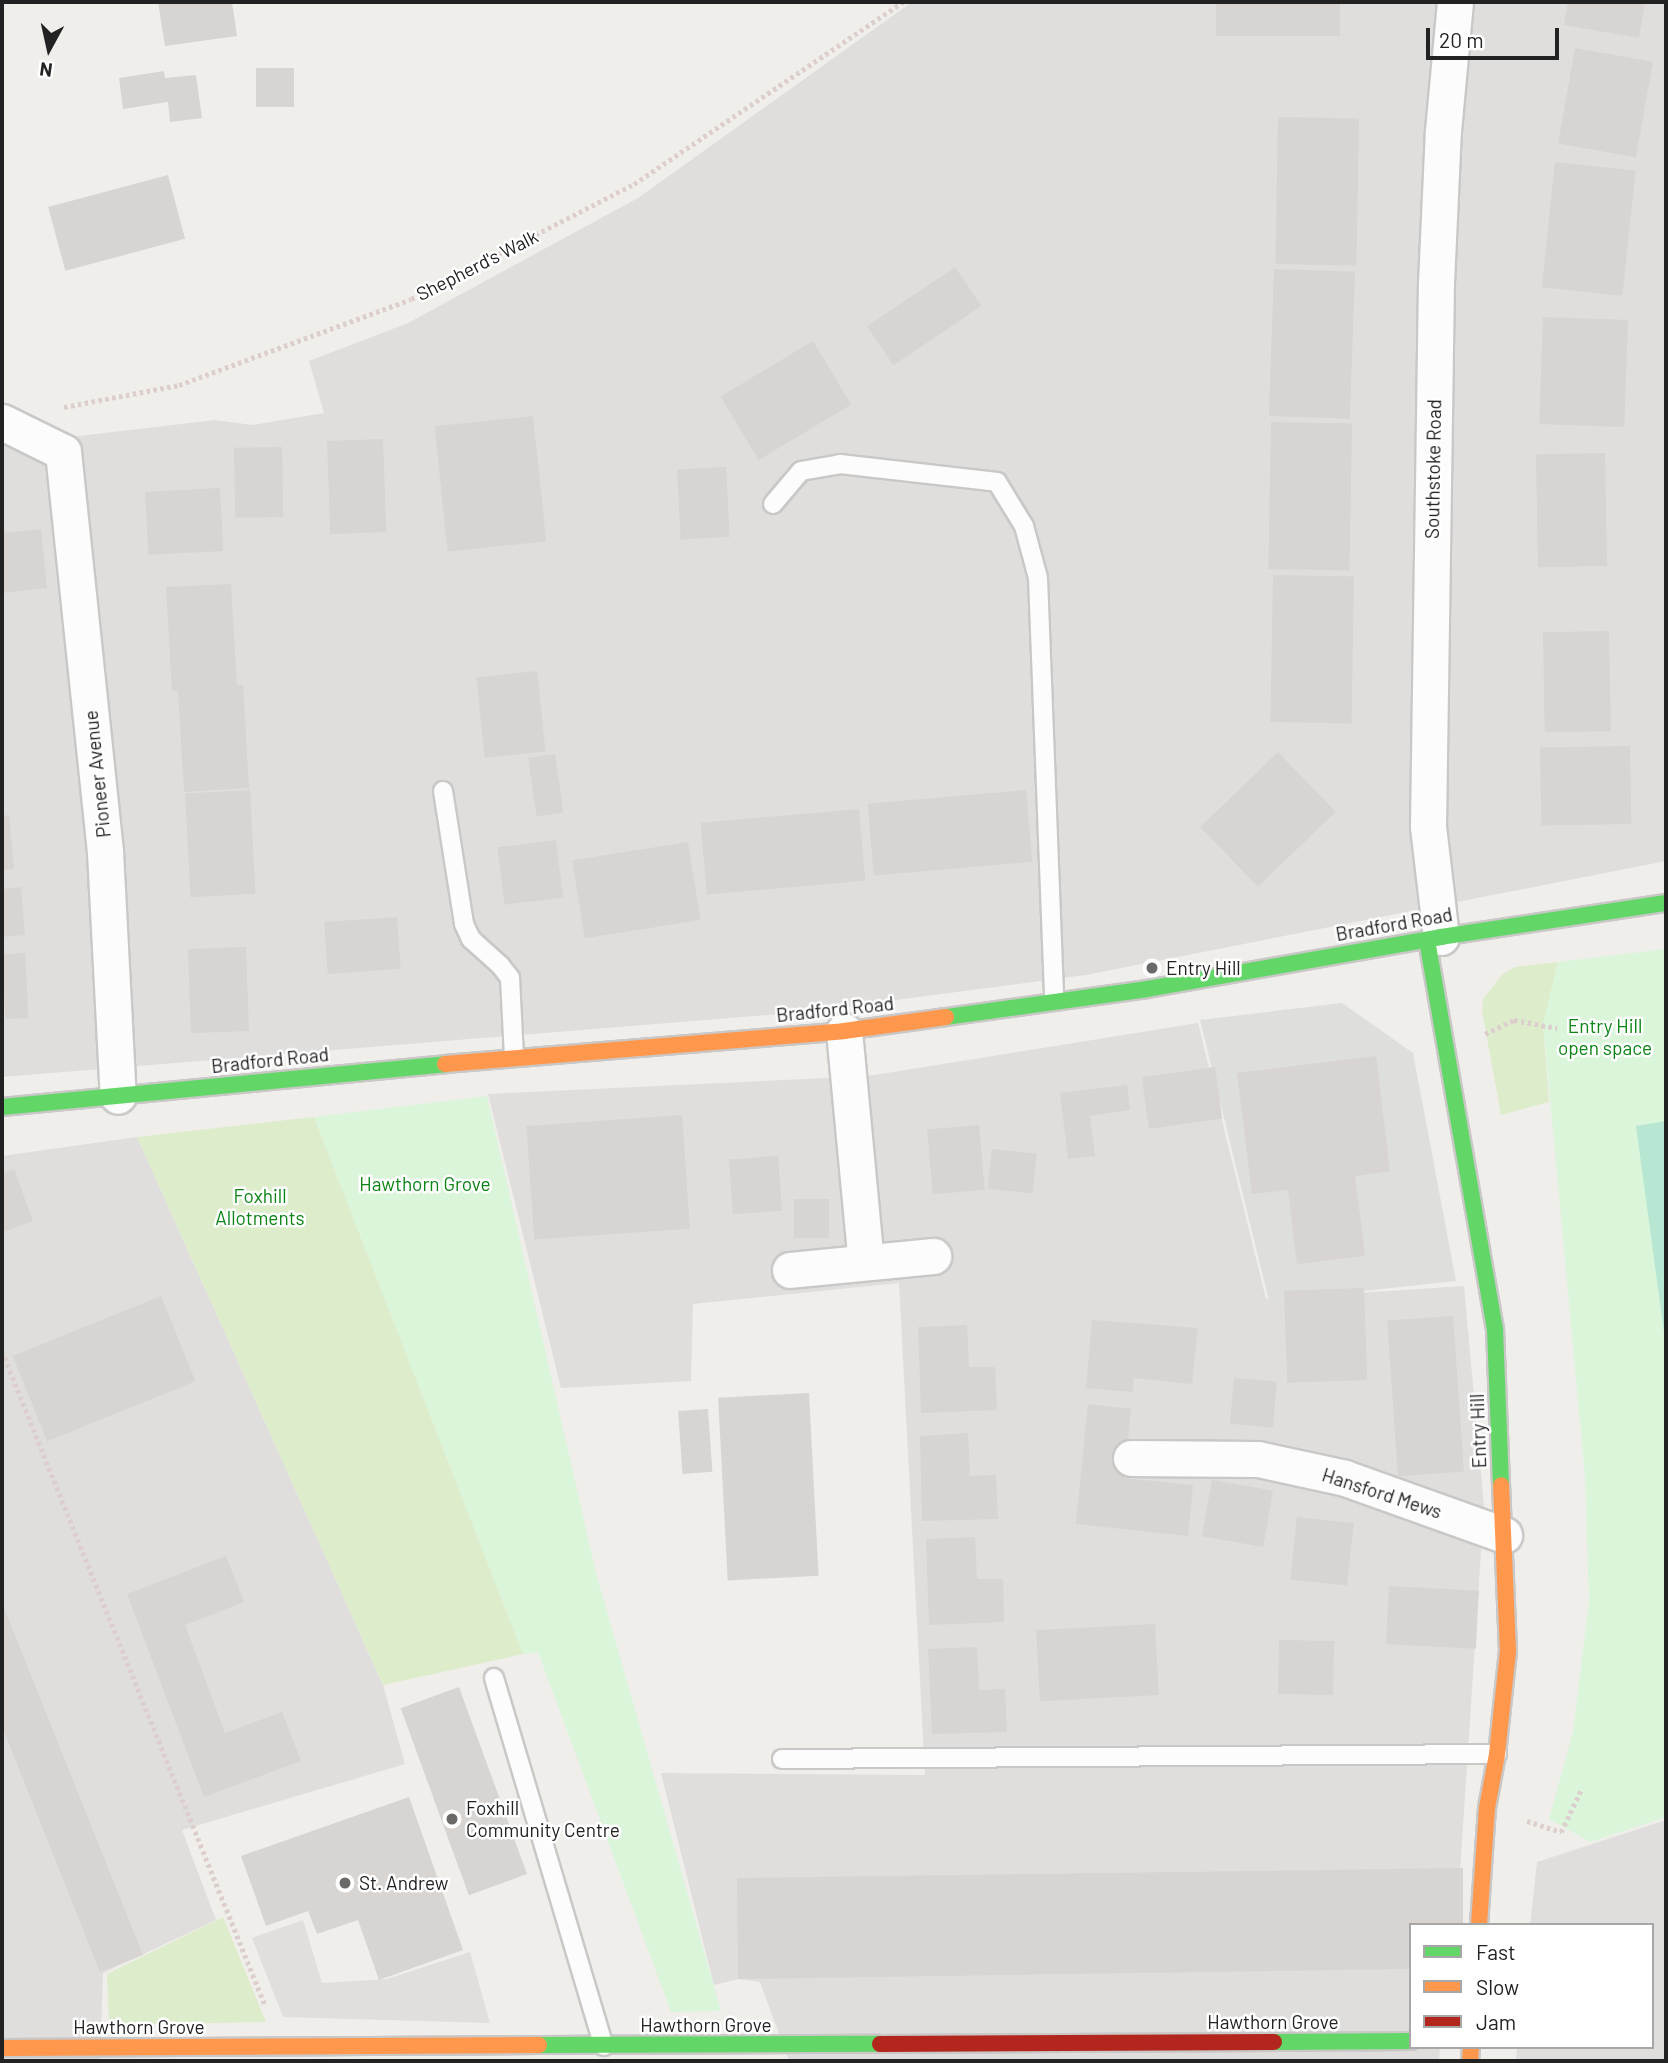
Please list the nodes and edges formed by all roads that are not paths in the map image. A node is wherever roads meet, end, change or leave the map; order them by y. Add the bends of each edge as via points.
1 (1455, 2) edge
2 (2, 422) edge
3 (773, 504) dead end
4 (443, 791) dead end
5 (1666, 902) edge
6 (1434, 938) junction
7 (1054, 1002) junction
8 (844, 1031) junction
9 (514, 1057) junction
10 (118, 1096) junction
11 (2, 1107) edge
12 (933, 1256) dead end
13 (866, 1262) junction
14 (790, 1270) dead end
15 (1131, 1458) dead end
16 (1504, 1535) junction
17 (494, 1678) dead end
18 (1497, 1754) junction
19 (782, 1759) dead end
20 (1479, 1923) edge
21 (1409, 2042) edge
22 (604, 2046) junction
23 (2, 2048) edge
24 (1069, 2053) edge
25 (224, 2055) edge

1 - 6 street, Southstoke Road via 1443,131 1435,311 1428,826
2 - 10 street, Pioneer Avenue via 63,452 105,852
3 - 7 lane via 801,471 840,464 997,482 1024,526 1038,578
4 - 9 lane via 464,924 471,939 510,978
5 - 6 street, Bradford Road
6 - 7 street, Bradford Road
6 - 16 street, Entry Hill via 1448,1062 1495,1329
7 - 8 street, Bradford Road
8 - 9 street, Bradford Road
8 - 13 street
9 - 10 street, Bradford Road
10 - 11 street, Bradford Road
12 - 13 street
13 - 14 street
15 - 16 street, Hansford Mews via 1258,1459 1345,1478
16 - 18 street, Entry Hill via 1508,1651
17 - 22 lane
18 - 19 lane
18 - 20 street, Entry Hill via 1487,1808
21 - 24 street, Hawthorn Grove
22 - 24 street, Hawthorn Grove
22 - 25 street, Hawthorn Grove via 283,2048
23 - 25 street, Hawthorn Grove

